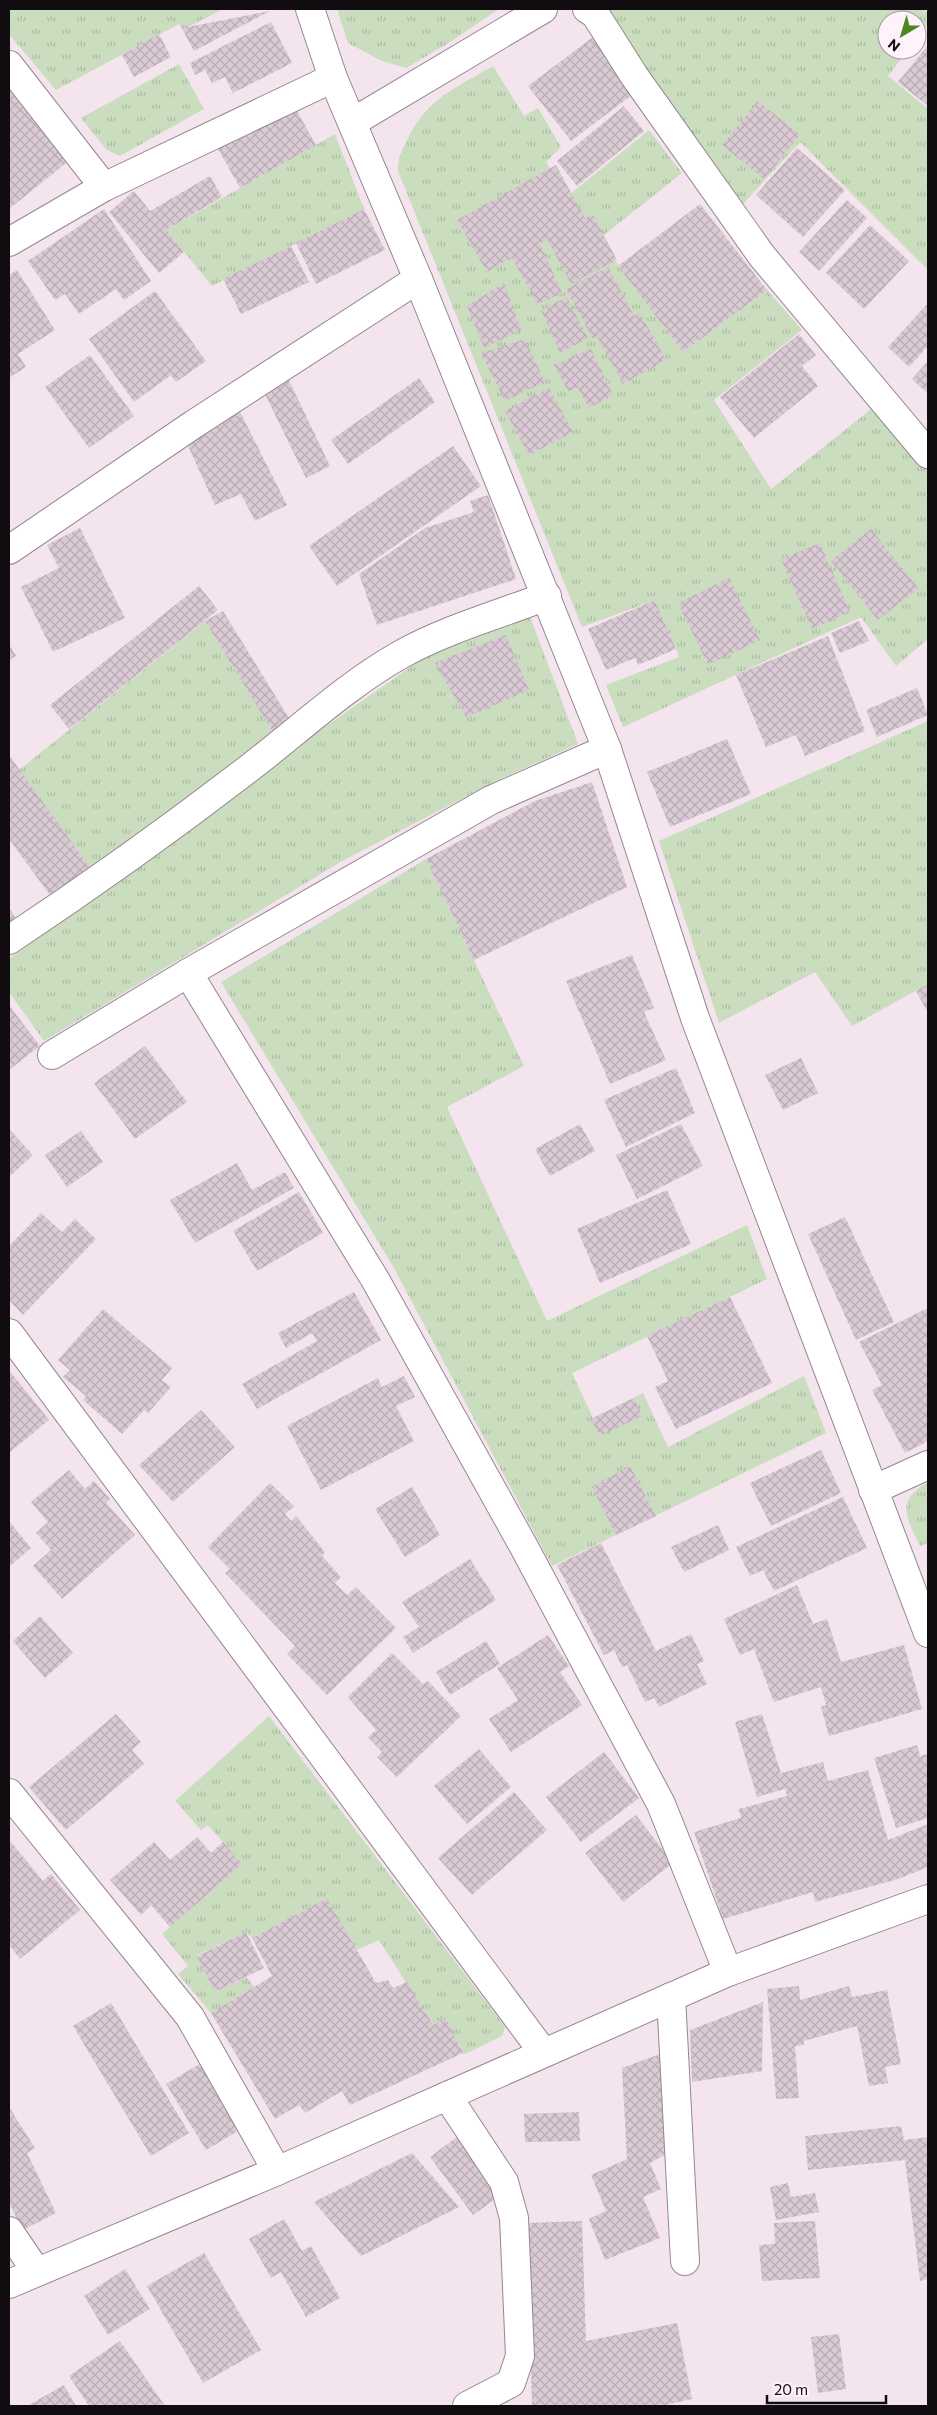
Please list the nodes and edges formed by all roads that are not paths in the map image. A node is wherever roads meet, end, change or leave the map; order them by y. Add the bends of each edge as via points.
1 (310, 9) edge
2 (543, 9) edge
3 (587, 9) edge
4 (9, 65) edge
5 (333, 78) junction
6 (353, 122) junction
7 (104, 186) junction
8 (9, 242) edge
9 (418, 278) junction
10 (928, 454) edge
11 (9, 550) edge
12 (548, 596) junction
13 (607, 749) junction
14 (9, 940) edge
15 (188, 974) junction
16 (52, 1055) dead end
17 (9, 1333) edge
18 (928, 1465) edge
19 (873, 1490) junction
20 (928, 1633) edge
21 (9, 1793) edge
22 (928, 1899) edge
23 (728, 1972) junction
24 (671, 1997) junction
25 (543, 2052) junction
26 (447, 2096) junction
27 (276, 2171) junction
28 (9, 2231) edge
29 (685, 2261) dead end
30 (36, 2271) junction
31 (9, 2284) edge
32 (468, 2406) edge

1 - 5 street
2 - 6 street
3 - 10 street via 594,14 762,256
4 - 7 street
5 - 6 street
5 - 7 street
6 - 9 street
7 - 8 street
9 - 11 street
9 - 12 street
12 - 13 street
12 - 14 street via 444,635 365,677 196,809
13 - 15 street via 491,800
13 - 19 street via 695,1018
15 - 16 street
15 - 23 street via 376,1281 528,1556 661,1804
17 - 25 street
18 - 19 street
19 - 20 street
21 - 27 street via 190,2017
22 - 23 street
23 - 24 street
24 - 25 street
24 - 29 street
25 - 26 street
26 - 27 street
26 - 32 street via 504,2182 514,2218 520,2356 511,2383
27 - 30 street
28 - 30 street
30 - 31 street

